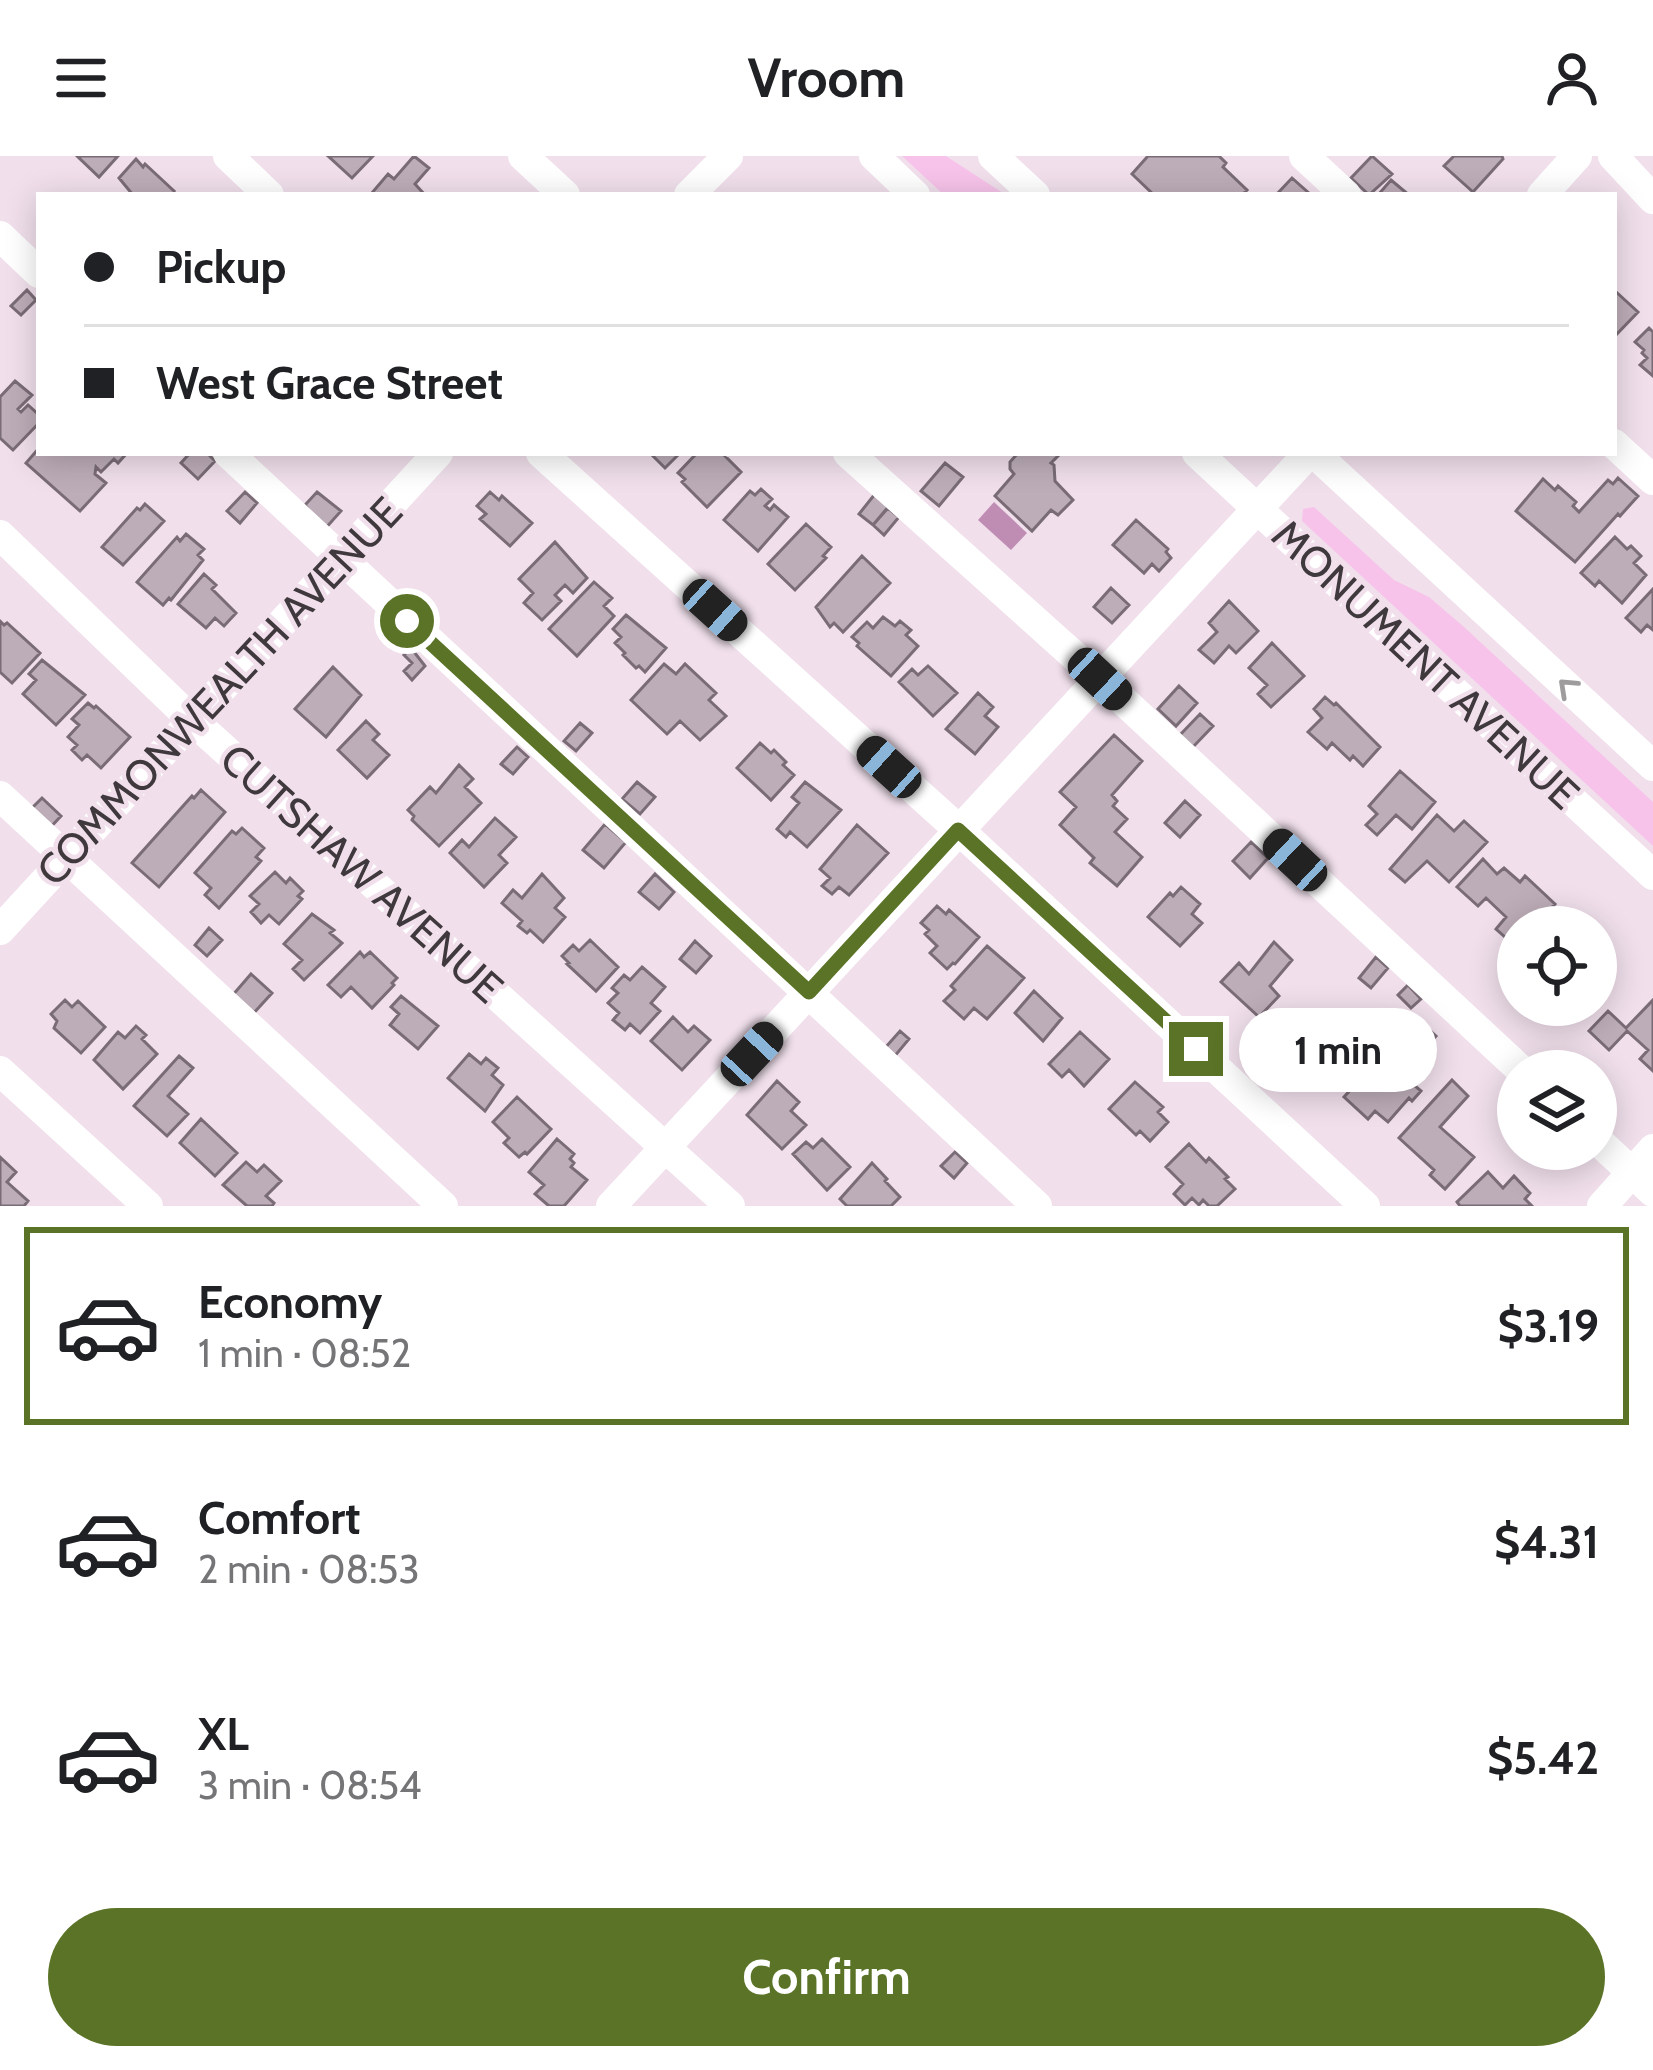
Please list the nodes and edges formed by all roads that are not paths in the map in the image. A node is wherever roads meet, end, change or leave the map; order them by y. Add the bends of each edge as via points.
1 (228, 156) edge
2 (524, 156) edge
3 (728, 156) edge
4 (874, 156) edge
5 (993, 156) edge
6 (1304, 156) edge
7 (1577, 156) edge
8 (1617, 156) edge
9 (1653, 181) edge
10 (266, 192) edge
11 (562, 192) edge
12 (692, 192) edge
13 (912, 192) edge
14 (1032, 192) edge
15 (1343, 192) edge
16 (1544, 192) edge
17 (1653, 200) edge
18 (0, 236) edge
19 (36, 270) edge
20 (1617, 447) edge
21 (232, 456) edge
22 (434, 456) edge
23 (544, 456) edge
24 (851, 456) edge
25 (1200, 456) edge
26 (1308, 456) edge
27 (1314, 456) edge
28 (1653, 480) edge
29 (1258, 508) junction
30 (0, 535) edge
31 (340, 559) junction
32 (1100, 679) junction
33 (192, 720) junction
34 (1653, 766) edge
35 (0, 796) edge
36 (958, 830) junction
37 (67, 857) junction
38 (1653, 875) edge
39 (0, 930) edge
40 (809, 992) junction
41 (1499, 1050) edge
42 (0, 1071) edge
43 (667, 1147) junction
44 (1653, 1149) edge
45 (1617, 1159) edge
46 (1642, 1182) edge
47 (148, 1206) edge
48 (443, 1206) edge
49 (611, 1206) edge
50 (730, 1206) edge
51 (1037, 1206) edge
52 (1365, 1206) edge
53 (1602, 1206) edge

1 - 10 street
2 - 11 street
3 - 12 street
4 - 13 street
5 - 14 street
6 - 15 street
7 - 16 street
8 - 9 street
8 - 17 street
18 - 19 street
20 - 28 street
21 - 31 street
22 - 31 street, COMMONWEALTH AVENUE
23 - 36 street
24 - 32 street
25 - 29 street, MONUMENT AVENUE
26 - 29 street
34 -> 27 street, MONUMENT AVENUE
29 - 32 street
29 - 38 street, MONUMENT AVENUE
30 - 33 street, CUTSHAW AVENUE
31 - 33 street, COMMONWEALTH AVENUE
31 - 40 street
32 - 36 street
32 - 41 street
33 - 37 street, COMMONWEALTH AVENUE
33 - 43 street, CUTSHAW AVENUE
35 - 37 street
36 - 40 street
36 - 52 street
37 - 39 street, COMMONWEALTH AVENUE
37 - 48 street
40 - 43 street
40 - 51 street
42 - 47 street
43 - 49 street
43 - 50 street, CUTSHAW AVENUE
44 - 46 street
45 - 46 street
46 - 53 street

